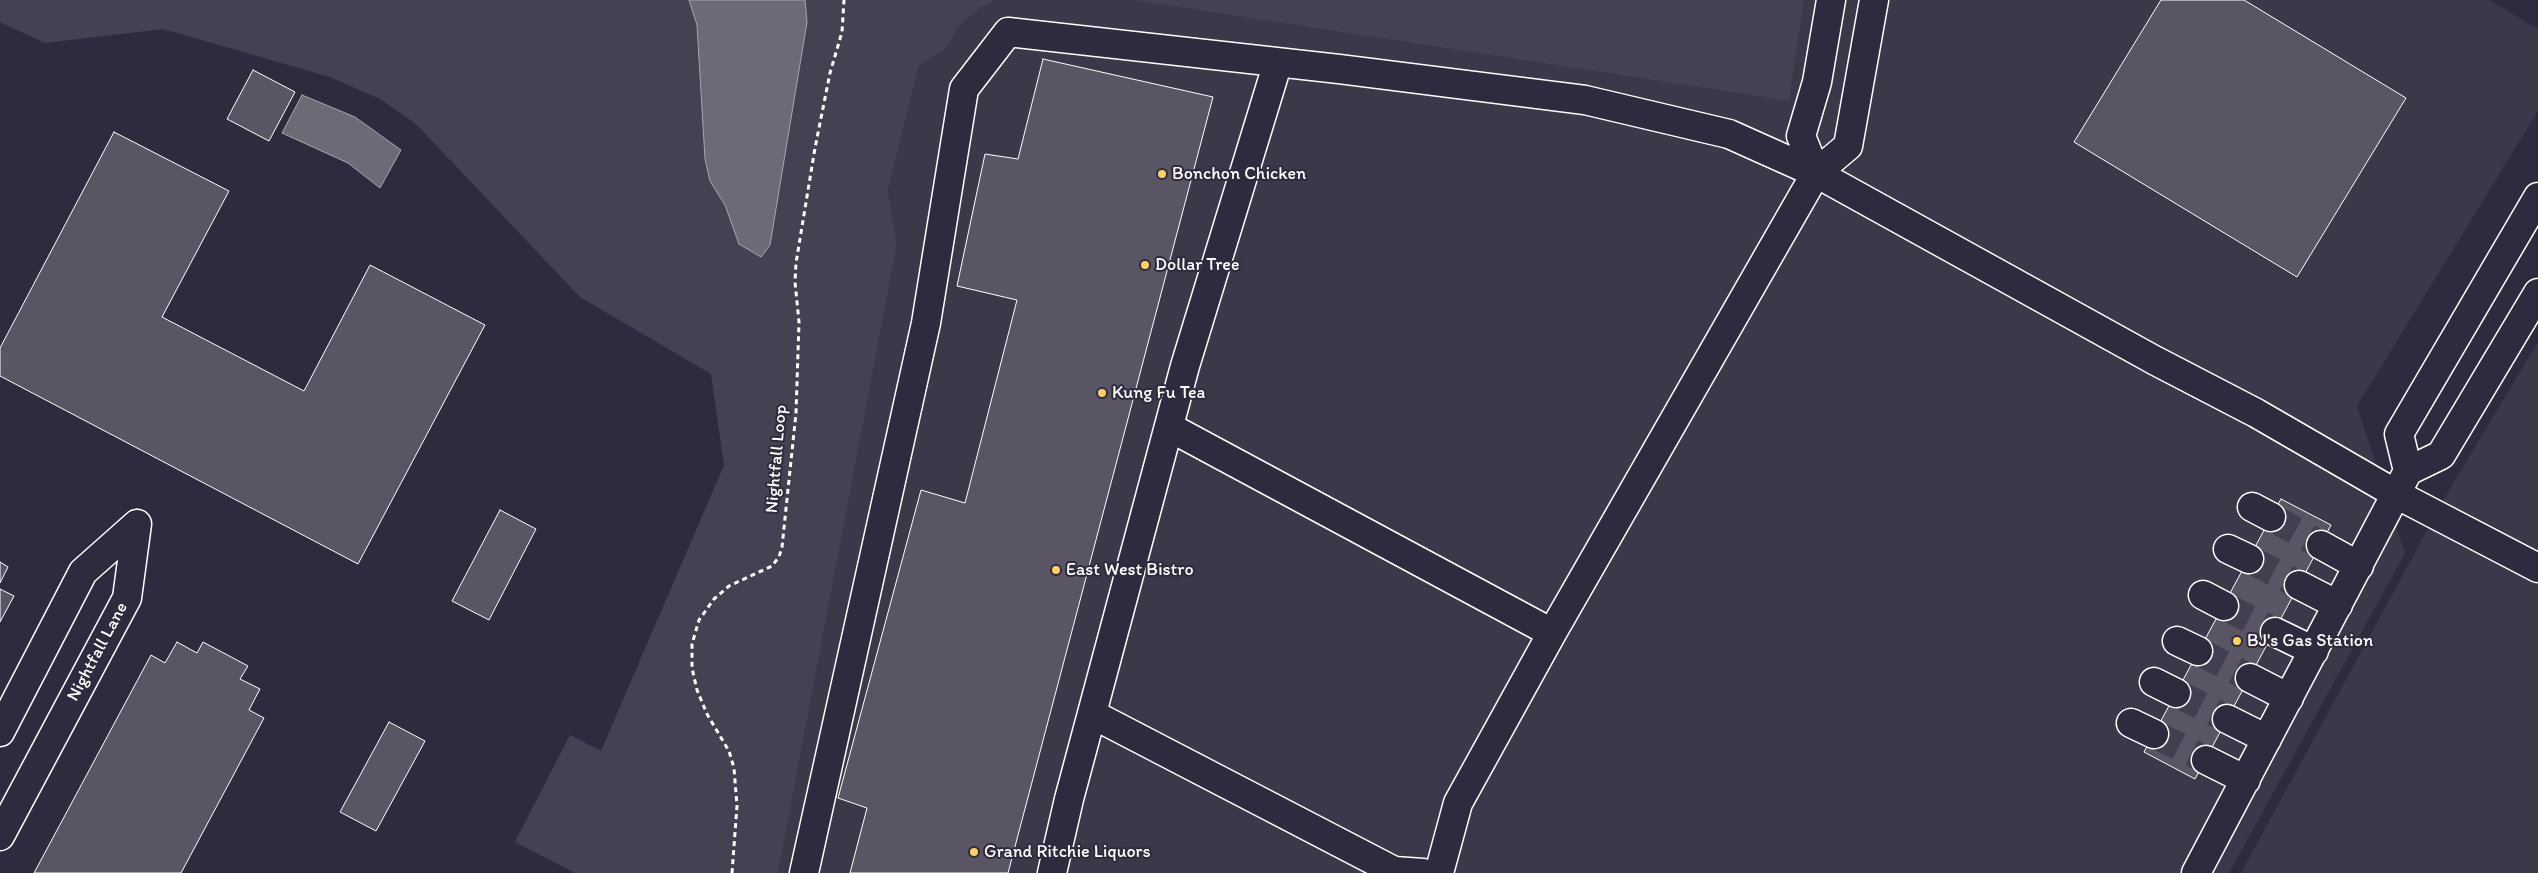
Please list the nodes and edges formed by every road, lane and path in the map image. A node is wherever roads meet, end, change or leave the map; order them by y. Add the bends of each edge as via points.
1 (844, 0) edge
2 (1832, 0) edge
3 (1874, 0) edge
4 (1278, 62) junction
5 (1816, 173) junction
6 (2538, 197) edge
7 (2538, 293) edge
8 (1169, 427) junction
9 (2402, 483) junction
10 (2321, 545) tunnel mouth
11 (2359, 566) junction
12 (2538, 568) edge
13 (2299, 585) tunnel mouth
14 (2338, 605) junction
15 (2274, 632) tunnel mouth
16 (1552, 633) junction
17 (2314, 652) junction
18 (2250, 678) tunnel mouth
19 (2289, 698) junction
20 (1092, 714) junction
21 (2228, 719) tunnel mouth
22 (0, 732) edge
23 (2267, 739) junction
24 (2206, 760) tunnel mouth
25 (2246, 780) junction
26 (0, 836) edge
27 (732, 873) edge
28 (804, 873) edge
29 (1052, 873) edge
30 (1423, 873) edge
31 (1439, 873) edge
32 (2196, 873) edge

1 - 27 path, Nightfall Loop via 842,32 815,148 796,263 799,322 796,413 782,547 772,566 729,586 714,599 699,620 692,644 692,668 697,690 729,751 734,768 736,806
2 - 5 street via 1817,82 1801,136
3 - 5 street via 1848,146
4 - 5 street via 1585,100 1729,134
4 - 8 street
4 - 28 street via 1008,32 964,89 926,323
5 - 9 street via 2154,360
5 - 16 street
6 - 9 street via 2399,434
7 - 9 street via 2441,455
8 - 16 street
8 - 20 street
9 - 11 street
9 - 12 street
10 - 11 street
11 - 14 street
13 - 14 street
14 - 17 street
15 - 17 street
16 - 31 street via 1458,803
17 - 19 street
18 - 19 street
19 - 23 street
20 - 29 street
20 - 30 street via 1394,870
21 - 23 street
22 - 26 street, Nightfall Lane via 83,572 137,524 128,598
23 - 25 street
24 - 25 street
25 - 32 street

